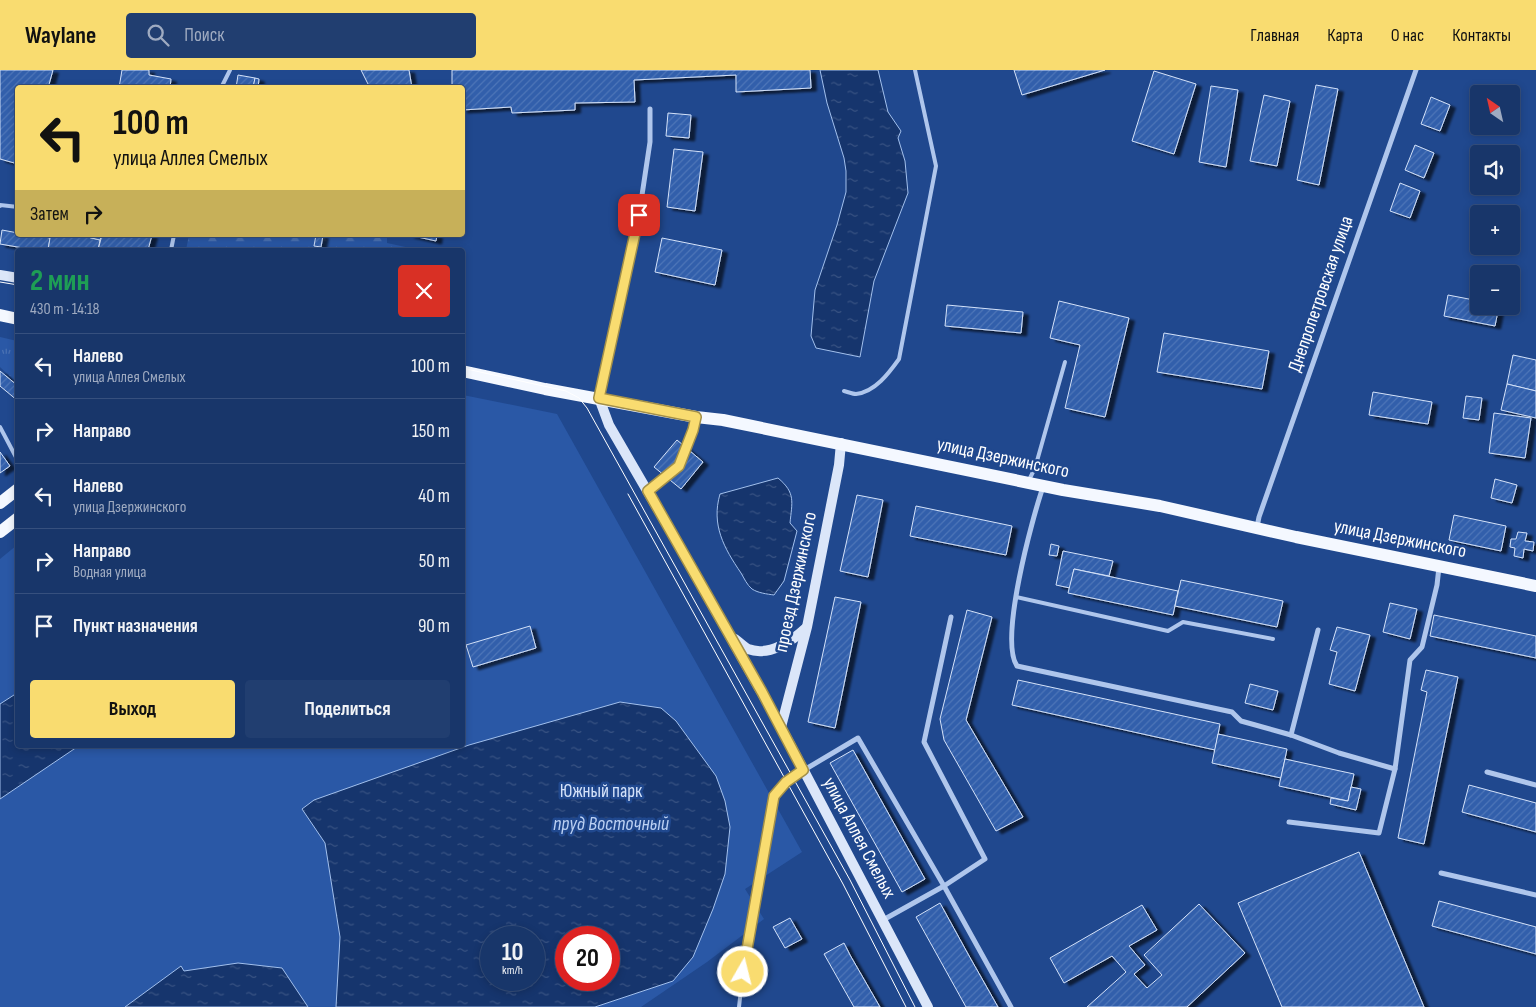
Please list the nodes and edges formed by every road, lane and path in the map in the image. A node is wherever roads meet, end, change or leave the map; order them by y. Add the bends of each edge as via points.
1 (230, 70) edge
2 (914, 70) edge
3 (1416, 70) edge
4 (222, 85) edge
5 (650, 109) dead end
6 (0, 205) edge
7 (15, 207) edge
8 (0, 275) edge
9 (15, 278) edge
10 (15, 312) edge
11 (0, 315) edge
12 (15, 318) edge
13 (1065, 362) dead end
14 (465, 372) edge
15 (844, 392) dead end
16 (599, 398) junction
17 (696, 417) junction
18 (0, 427) edge
19 (842, 443) junction
20 (15, 458) edge
21 (1028, 482) junction
22 (1044, 485) junction
23 (15, 491) edge
24 (648, 491) junction
25 (0, 503) edge
26 (15, 520) edge
27 (1257, 528) junction
28 (0, 532) edge
29 (1439, 567) junction
30 (1536, 586) edge
31 (1016, 597) junction
32 (951, 616) dead end
33 (807, 627) junction
34 (1318, 630) dead end
35 (1273, 639) dead end
36 (733, 641) junction
37 (781, 727) junction
38 (1291, 735) junction
39 (1395, 769) junction
40 (803, 770) junction
41 (1487, 772) dead end
42 (1536, 785) edge
43 (1289, 822) dead end
44 (1441, 874) dead end
45 (944, 886) junction
46 (1536, 895) edge
47 (883, 920) junction
48 (738, 1007) edge
49 (928, 1007) edge
50 (1011, 1007) edge

1 - 4 lane
2 - 15 lane via 936,166 899,359 873,388 856,394
3 - 27 street, Днепропетровская улица
5 - 16 street via 650,142 639,215
6 - 7 lane
8 - 9 main road
10 - 11 main road
11 - 12 main road
13 - 21 lane via 1035,468
14 - 16 main road, улица Дзержинского
16 - 17 main road, улица Дзержинского
16 - 24 main road, улица Аллея Смелых via 609,425
17 - 19 main road, улица Дзержинского
17 - 24 lane via 679,466
18 - 20 lane
19 - 21 main road, улица Дзержинского
19 - 33 main road, проезд Дзержинского
21 - 22 main road, улица Дзержинского
22 - 27 main road, улица Дзержинского
22 - 31 street
23 - 25 main road
24 - 36 main road, улица Аллея Смелых
26 - 28 main road
27 - 29 main road, улица Дзержинского
29 - 30 main road, улица Дзержинского
29 - 39 street via 1422,647 1410,660
31 - 35 lane via 1168,631 1183,622
31 - 38 street via 1012,648 1017,666 1232,712 1241,721
32 - 45 street via 924,742 985,859
33 - 36 main road via 795,638 768,650 748,649 735,639
33 - 37 main road, проезд Дзержинского
34 - 38 street
36 - 37 main road, улица Аллея Смелых
37 - 40 main road, улица Аллея Смелых
38 - 39 street
39 - 43 street via 1379,833
40 - 45 street via 858,738
40 - 47 main road, улица Аллея Смелых
40 - 48 lane via 774,796
41 - 42 street
44 - 46 street
45 - 47 street
45 - 50 street
47 - 49 main road, улица Аллея Смелых

